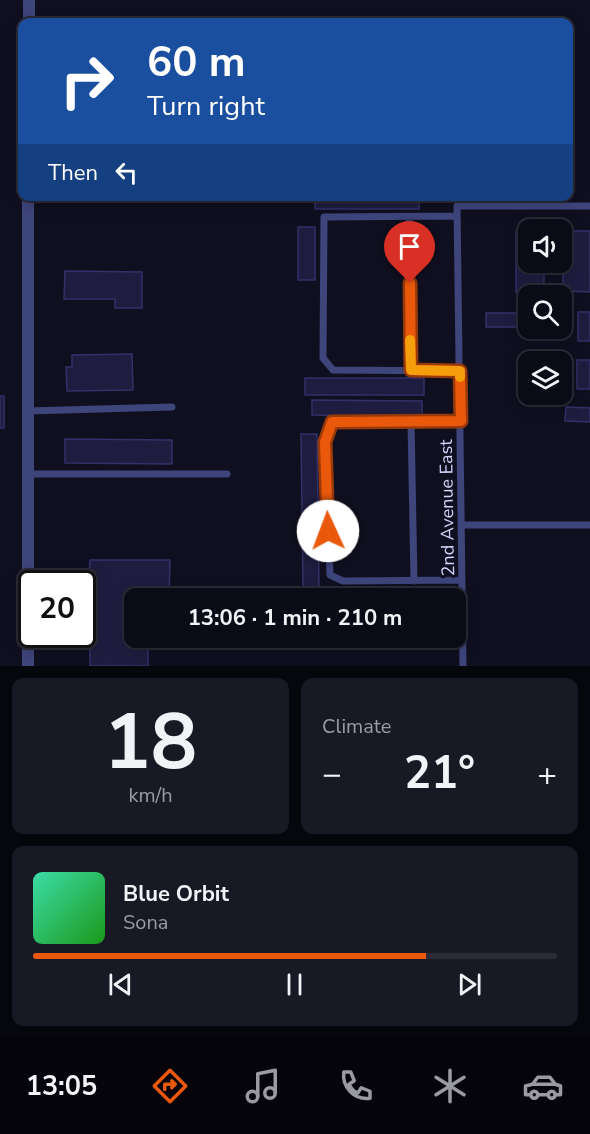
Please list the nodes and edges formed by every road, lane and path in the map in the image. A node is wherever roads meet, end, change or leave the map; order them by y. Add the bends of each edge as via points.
1 (29, 0) edge
2 (29, 18) edge
3 (28, 201) edge
4 (590, 206) edge
5 (457, 216) junction
6 (409, 217) junction
7 (411, 370) junction
8 (460, 371) junction
9 (172, 407) dead end
10 (27, 411) junction
11 (411, 421) junction
12 (461, 421) junction
13 (27, 474) junction
14 (227, 474) dead end
15 (461, 525) junction
16 (590, 525) edge
17 (462, 580) junction
18 (414, 581) junction
19 (461, 588) edge
20 (461, 648) edge
21 (28, 666) edge
22 (463, 666) edge

1 - 2 street
3 - 10 street
4 - 5 lane, 2nd Avenue East via 457,206
5 - 6 lane
5 - 8 lane, 2nd Avenue East
6 - 7 lane
6 - 7 lane via 324,217 323,358 333,370
7 - 8 lane
8 - 12 lane, 2nd Avenue East
9 - 10 lane
10 - 13 street
11 - 12 lane
11 - 18 lane
11 - 18 lane via 332,422 325,442 330,575 343,581
12 - 15 lane, 2nd Avenue East
13 - 14 lane
13 - 21 street
15 - 16 lane
15 - 17 lane, 2nd Avenue East
17 - 18 lane
17 - 19 lane, 2nd Avenue East
20 - 22 lane, 2nd Avenue East

